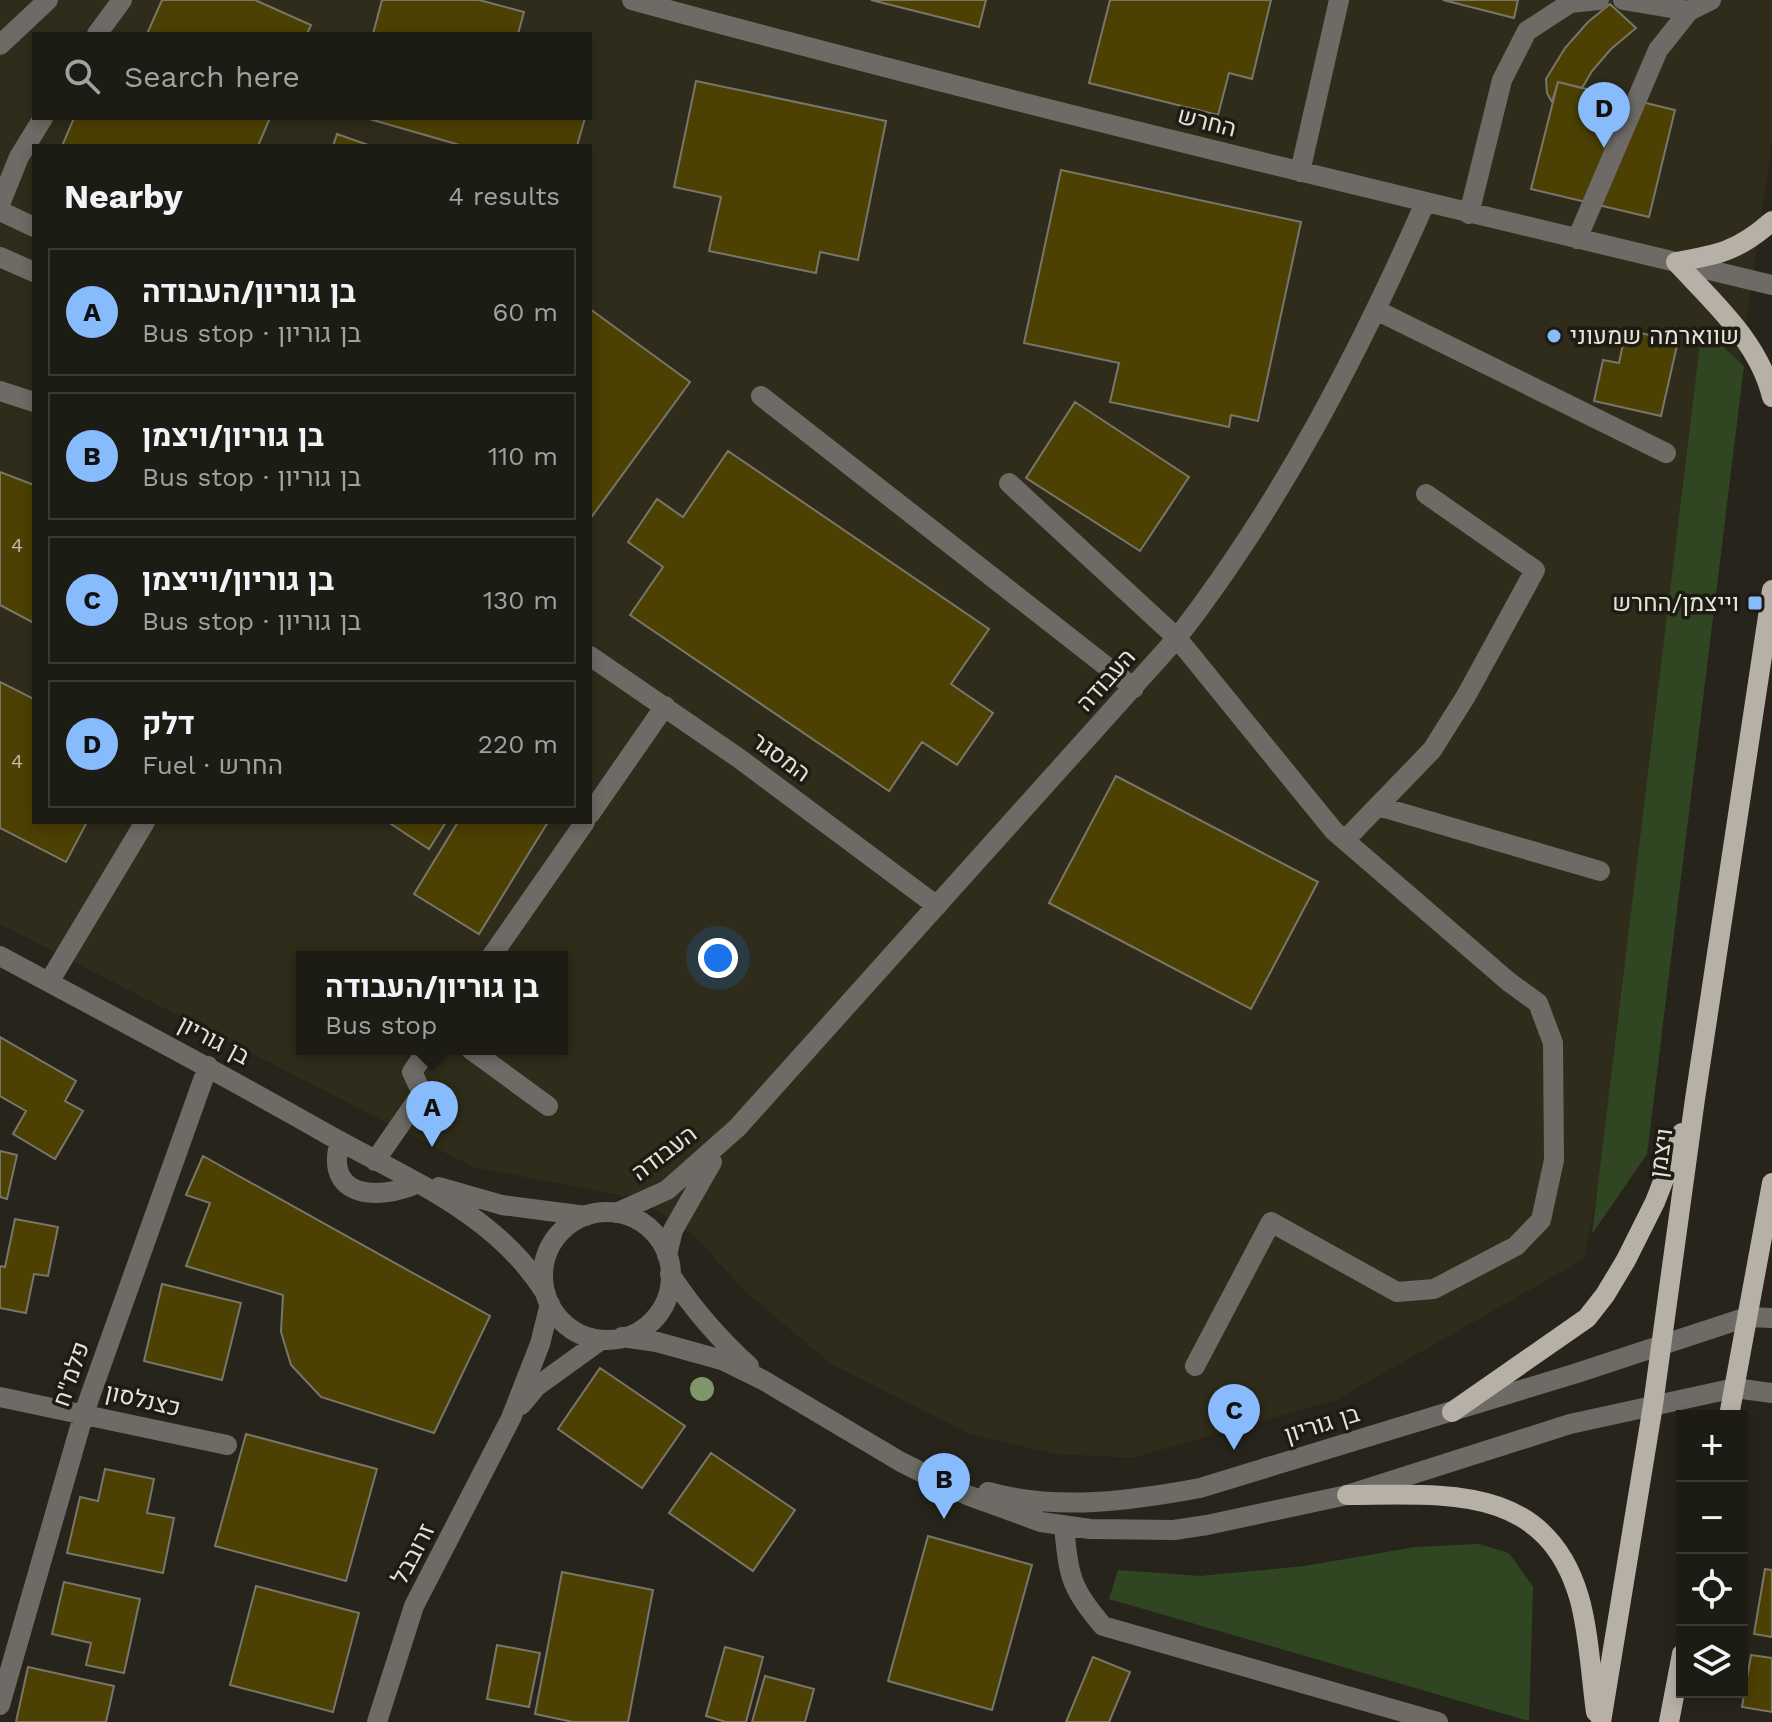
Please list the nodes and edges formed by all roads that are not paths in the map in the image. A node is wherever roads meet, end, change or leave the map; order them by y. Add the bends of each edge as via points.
1 (48, 0) edge
2 (122, 0) edge
3 (632, 0) edge
4 (1339, 0) edge
5 (1599, 0) edge
6 (1623, 0) edge
7 (1711, 0) edge
8 (1689, 11) junction
9 (98, 32) edge
10 (0, 45) edge
11 (42, 120) edge
12 (1300, 172) junction
13 (1425, 203) junction
14 (0, 204) edge
15 (0, 211) edge
16 (1469, 214) junction
17 (1772, 221) edge
18 (32, 226) edge
19 (1577, 239) junction
20 (0, 257) edge
21 (1676, 262) junction
22 (32, 271) edge
23 (1772, 285) edge
24 (1376, 310) junction
25 (0, 391) edge
26 (761, 396) dead end
27 (1772, 397) edge
28 (32, 401) edge
29 (1666, 453) dead end
30 (1009, 483) dead end
31 (1426, 494) dead end
32 (1772, 590) edge
33 (1177, 638) junction
34 (592, 657) edge
35 (1134, 688) junction
36 (665, 706) junction
37 (1378, 806) junction
38 (592, 811) edge
39 (144, 824) edge
40 (584, 824) edge
41 (1345, 840) junction
42 (1600, 871) dead end
43 (937, 906) junction
44 (495, 951) edge
45 (0, 956) edge
46 (49, 982) junction
47 (424, 1055) edge
48 (478, 1055) edge
49 (208, 1066) junction
50 (1695, 1099) junction
51 (548, 1106) dead end
52 (737, 1128) junction
53 (340, 1141) junction
54 (375, 1161) junction
55 (410, 1179) junction
56 (1772, 1183) edge
57 (616, 1213) junction
58 (586, 1216) junction
59 (668, 1264) junction
60 (548, 1299) junction
61 (1747, 1317) junction
62 (1772, 1318) edge
63 (622, 1337) junction
64 (601, 1340) junction
65 (1660, 1346) junction
66 (1195, 1366) dead end
67 (763, 1380) junction
68 (1735, 1388) junction
69 (1772, 1393) edge
70 (0, 1397) edge
71 (1653, 1405) junction
72 (1730, 1410) edge
73 (1452, 1412) junction
74 (84, 1413) junction
75 (511, 1418) junction
76 (227, 1445) dead end
77 (901, 1462) junction
78 (1347, 1495) junction
79 (1064, 1527) junction
80 (1676, 1685) edge
81 (0, 1705) edge
82 (377, 1722) edge
83 (1438, 1722) edge
84 (1599, 1722) edge
85 (1669, 1722) edge

1 - 10 street
2 - 9 street
3 - 12 street, החרש via 938,83
4 - 12 street
5 - 16 street via 1570,3 1527,31 1502,80
6 - 8 street
7 - 8 street
8 - 19 street via 1658,50
11 - 14 street
12 - 13 street, החרש
13 - 16 street, החרש
13 - 24 street, העבודה
15 - 18 street
16 - 19 street, החרש
17 - 21 main road via 1752,239 1720,255
19 - 21 street, החרש
20 - 22 street
21 - 23 street, החרש
21 - 27 main road via 1756,355
24 - 29 street
24 - 33 street, העבודה via 1292,470
25 - 28 street
26 - 35 street
30 - 33 street
31 - 37 street via 1535,570 1432,750
32 - 50 main road, ויצמן
33 - 35 street, העבודה
33 - 41 street
34 - 36 street, המסגר
35 - 43 street, העבודה
36 - 38 street
36 - 43 street, המסגר
37 - 41 street
37 - 42 street
39 - 46 street
40 - 44 street
41 - 66 street via 1538,1003 1553,1043 1554,1160 1541,1220 1516,1246 1434,1289 1397,1292 1271,1222
43 - 52 street, העבודה
45 - 46 street, בן גוריון
46 - 49 street, בן גוריון
47 - 54 street via 412,1072 422,1093
48 - 51 street
49 - 53 street, בן גוריון
49 - 74 street, פלמ"ח
50 - 65 main road, ויצמן
50 - 73 main road via 1655,1202 1605,1295 1587,1318
52 - 57 street, העבודה via 667,1190
52 - 59 street, העבודה via 673,1230
53 - 54 street, בן גוריון
53 - 55 street via 338,1170 347,1186 378,1195
54 - 55 street, בן גוריון
55 - 58 street, בן גוריון via 502,1205
55 - 60 street, בן גוריון via 481,1221 512,1248
56 - 61 main road
57 - 58 street
57 - 59 street via 647,1227 659,1239
58 - 60 street via 552,1244 543,1269
59 - 63 street via 668,1295 658,1314 642,1329
59 - 67 street, בן גוריון via 692,1307
60 - 64 street via 557,1317 574,1331
60 - 75 street, זרובבל via 540,1344
61 - 62 street
61 - 65 street, בן גוריון
61 - 68 main road
63 - 64 street
63 - 67 street, בן גוריון via 690,1350
64 - 75 street, זרובבל via 536,1387
65 - 71 main road, ויצמן
65 - 73 street, בן גוריון
67 - 77 street, בן גוריון
68 - 69 street, בן גוריון
68 - 71 street, בן גוריון
68 - 72 main road
70 - 74 street, כצנלסון
71 - 78 street, בן גוריון via 1570,1424
71 - 84 main road, ויצמן
73 - 77 street, בן גוריון via 1200,1488 1150,1498 1019,1501
74 - 76 street, כצנלסון
74 - 81 street, פלמ"ח
75 - 82 street, זרובבל via 414,1606
77 - 79 street, בן גוריון via 1007,1512
78 - 79 street, בן גוריון via 1174,1530
78 - 84 main road via 1471,1499 1510,1510 1543,1531 1565,1561 1579,1599
79 - 83 street via 1069,1573 1103,1626
80 - 85 main road

